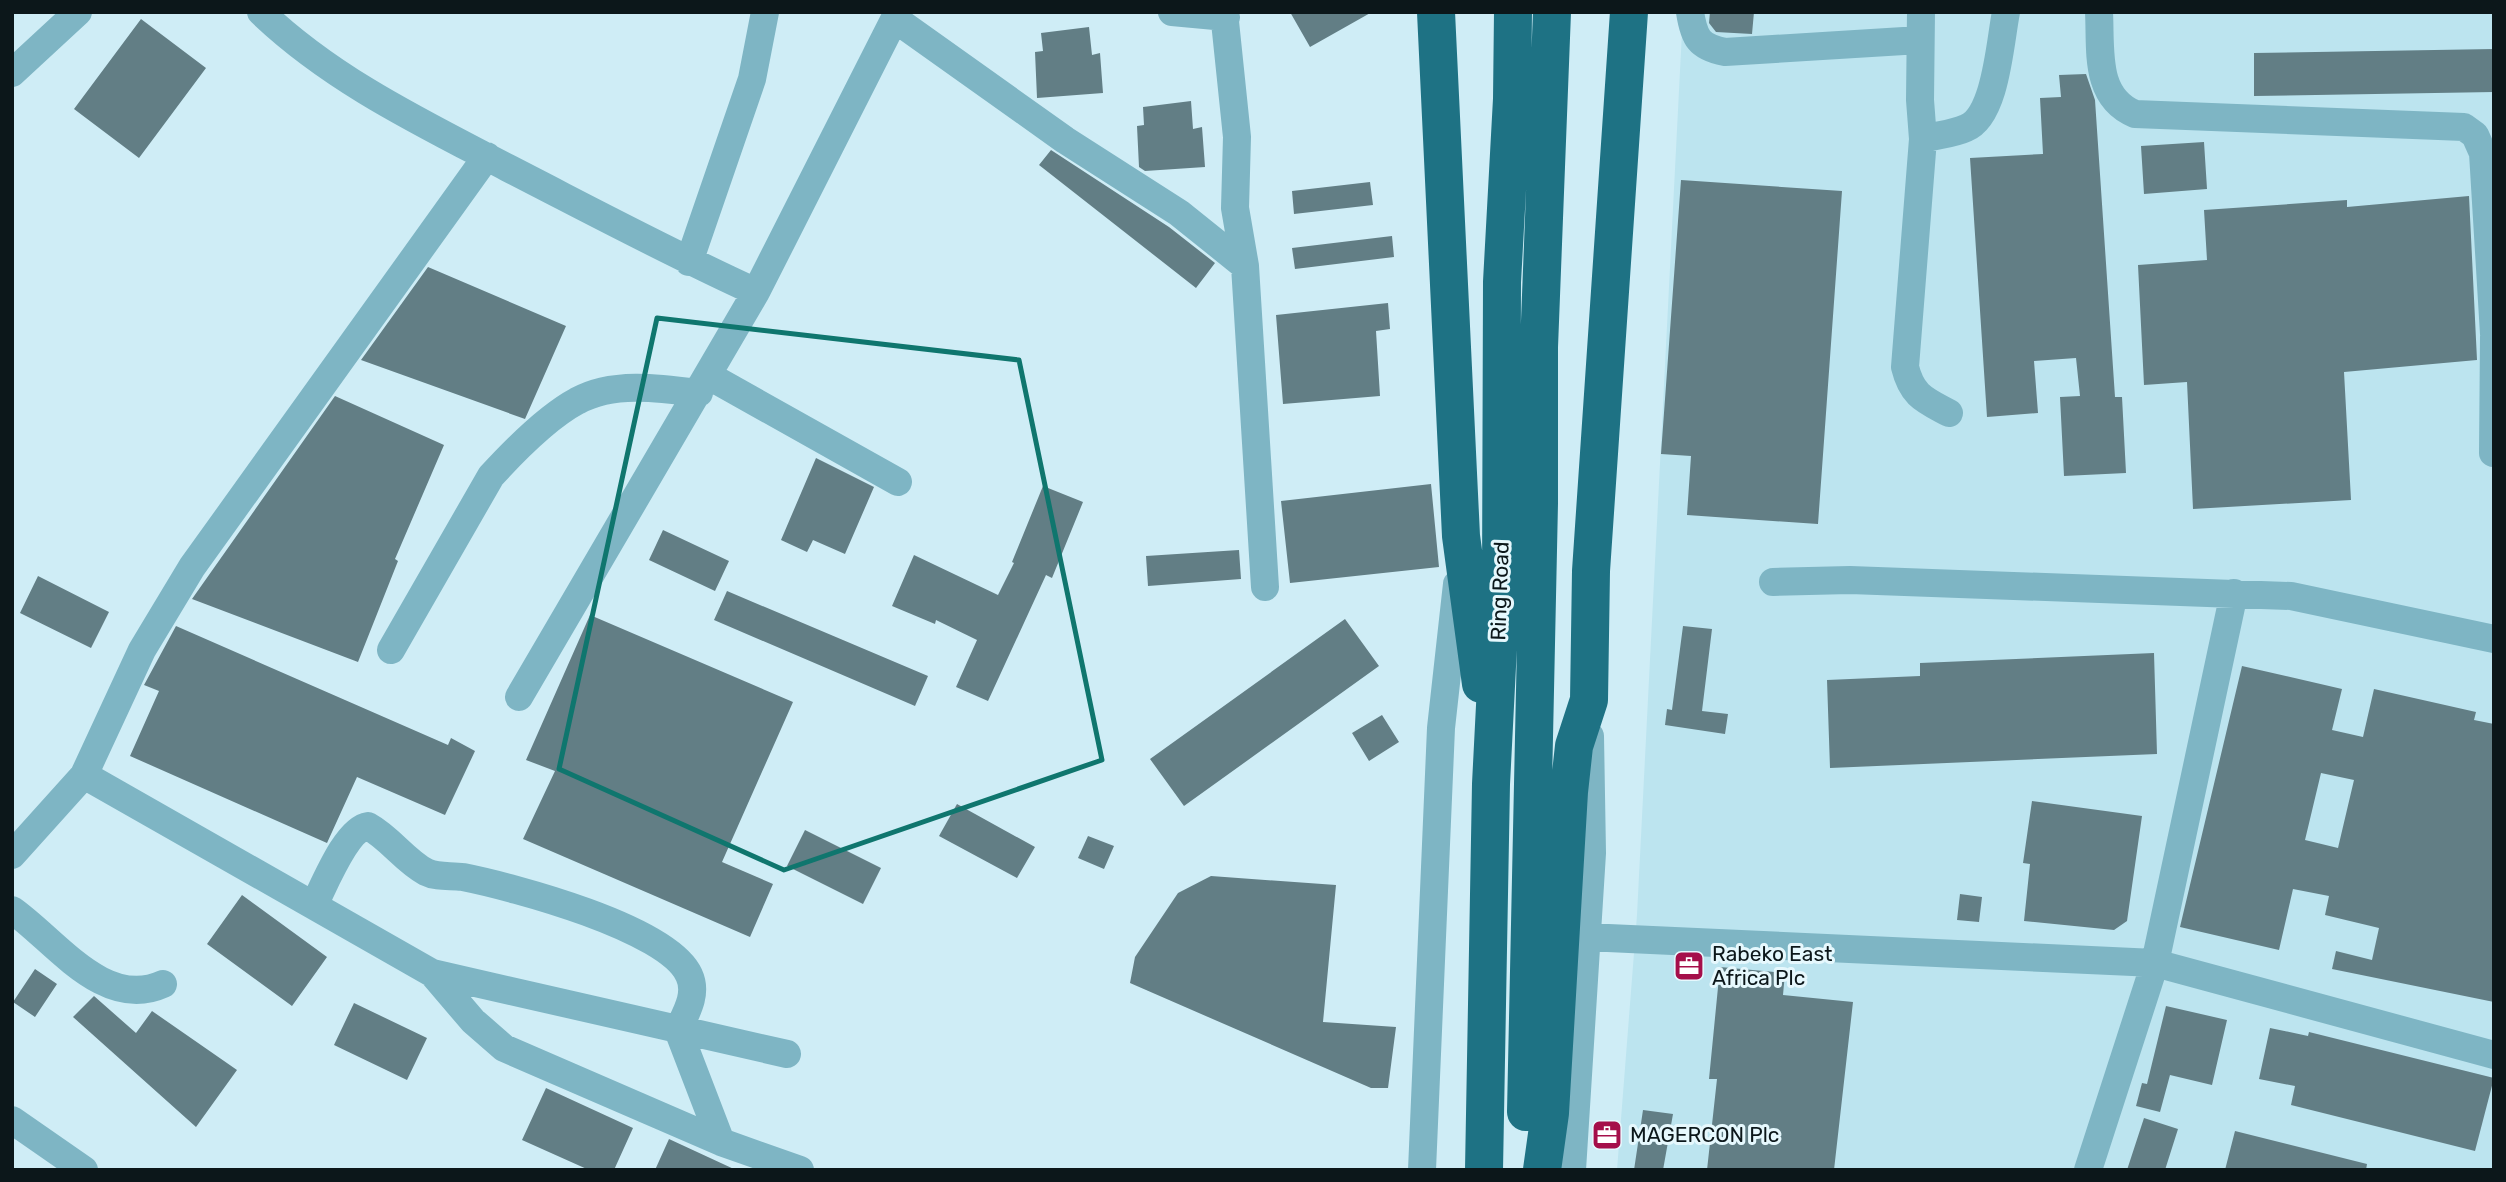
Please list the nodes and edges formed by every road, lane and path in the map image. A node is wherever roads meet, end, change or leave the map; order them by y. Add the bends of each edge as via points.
1 (78, 12) edge
2 (261, 12) edge
3 (765, 12) edge
4 (1172, 12) edge
5 (1436, 12) edge
6 (1513, 12) edge
7 (1552, 12) edge
8 (1629, 12) edge
9 (1690, 12) edge
10 (2006, 12) edge
11 (2099, 12) edge
12 (1225, 15) edge
13 (896, 16) edge
14 (1921, 26) edge
15 (12, 73) edge
16 (1923, 139) junction
17 (487, 156) junction
18 (689, 262) junction
19 (1245, 266) junction
20 (756, 292) junction
21 (2494, 336) edge
22 (704, 384) junction
23 (1950, 413) dead end
24 (2493, 453) edge
25 (898, 482) dead end
26 (1461, 536) junction
27 (1773, 582) dead end
28 (1265, 587) dead end
29 (2234, 593) junction
30 (2494, 639) edge
31 (391, 650) dead end
32 (519, 697) dead end
33 (1589, 700) junction
34 (1493, 755) junction
35 (84, 775) junction
36 (12, 855) edge
37 (314, 905) junction
38 (12, 910) edge
39 (1586, 937) junction
40 (2155, 963) junction
41 (432, 973) junction
42 (163, 984) dead end
43 (678, 1030) junction
44 (787, 1054) dead end
45 (2494, 1055) edge
46 (12, 1120) edge
47 (721, 1142) junction
48 (84, 1170) edge
49 (800, 1170) edge
50 (1422, 1170) edge
51 (1484, 1170) edge
52 (1525, 1170) edge
53 (1542, 1170) edge
54 (1572, 1170) edge
55 (2088, 1170) edge

1 - 15 street
2 - 17 street via 283,33 374,96 423,126
3 - 18 street via 752,79
4 - 12 street
5 - 26 highway
6 - 34 highway, Ring Road via 1502,282 1501,575
7 - 52 highway, Ring Road via 1539,347
8 - 33 highway via 1591,571
9 - 14 street via 1693,32 1707,49 1725,52
10 - 16 street via 1986,108 1966,128
11 - 21 street via 2104,83 2122,108 2135,114 2464,127 2475,135 2483,153
12 - 19 street via 1237,137 1235,208
13 - 19 street via 1065,139 1179,213
13 - 20 street
14 - 16 street
16 - 23 street via 1905,367 1909,385 1921,398
17 - 18 street
17 - 35 street via 192,567 142,650
18 - 20 street
19 - 28 street
20 - 22 street
21 - 24 street
22 - 25 street
22 - 31 street via 605,391 577,401 513,452 491,476
22 - 32 street
26 - 34 highway via 1470,622
26 - 50 street via 1441,728
27 - 29 street via 1850,580
29 - 30 street via 2291,596
29 - 40 street
33 - 39 street via 1592,853
33 - 53 highway via 1574,746 1569,792 1550,1113
34 - 51 highway, Ring Road
35 - 36 street
35 - 37 street
37 - 41 street
37 - 43 street via 350,837 359,827 368,826 425,872 461,876 550,900 633,930 680,961 690,976 692,1000
38 - 42 street via 77,965 115,986 145,992
39 - 40 street
39 - 54 street
40 - 45 street
40 - 55 street
41 - 43 street
41 - 47 street via 473,1021 504,1048
43 - 44 street
43 - 47 street
46 - 48 street
47 - 49 street

